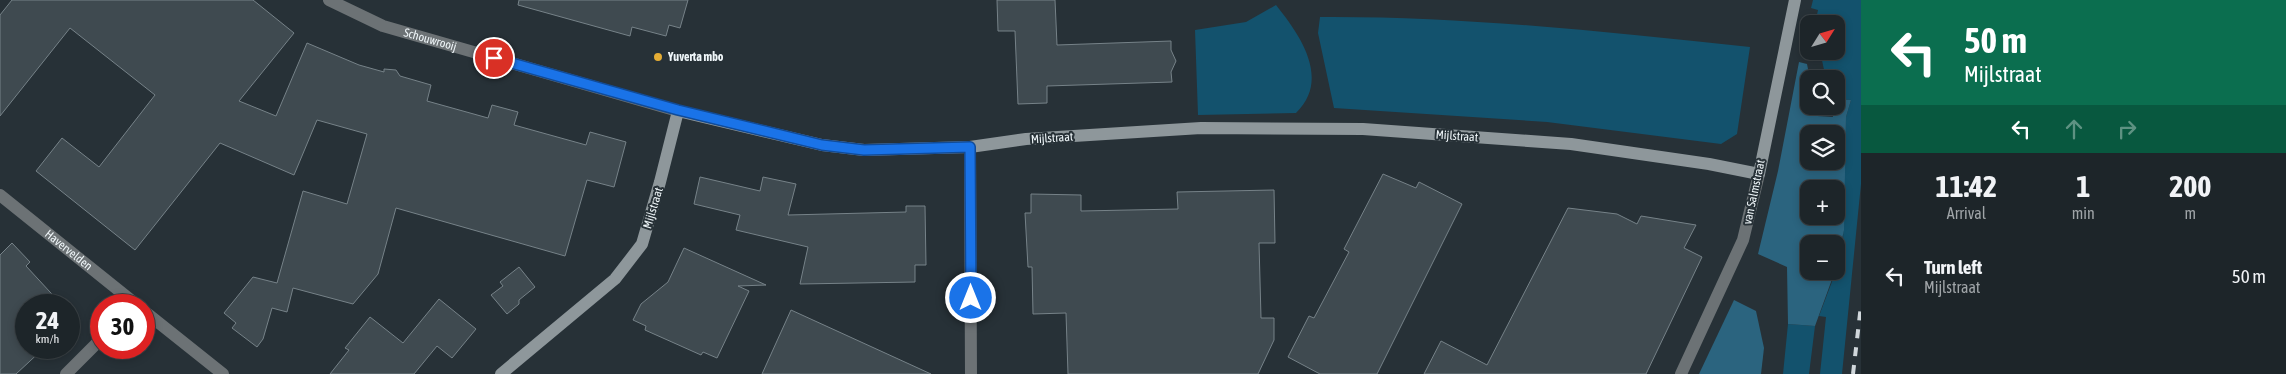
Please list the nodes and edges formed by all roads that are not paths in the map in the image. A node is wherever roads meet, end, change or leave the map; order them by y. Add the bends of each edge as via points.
1 (329, 0) edge
2 (1795, 0) edge
3 (678, 110) junction
4 (970, 147) junction
5 (1759, 174) junction
6 (0, 195) edge
7 (123, 294) edge
8 (155, 320) edge
9 (90, 350) edge
10 (66, 374) edge
11 (223, 374) edge
12 (501, 374) edge
13 (971, 374) edge
14 (1682, 374) edge

1 - 3 street, Schouwrooij via 383,26
2 - 5 main road, van Salmstraat
3 - 4 main road, Mijlstraat via 822,145 864,150
3 - 12 main road, Mijlstraat via 642,244 615,279
4 - 5 main road, Mijlstraat via 1026,139 1201,128 1363,129 1571,144
4 - 13 street
5 - 14 street, van Salmstraat via 1743,240
6 - 7 street, Havervelden
8 - 11 street, Havervelden
9 - 10 street

